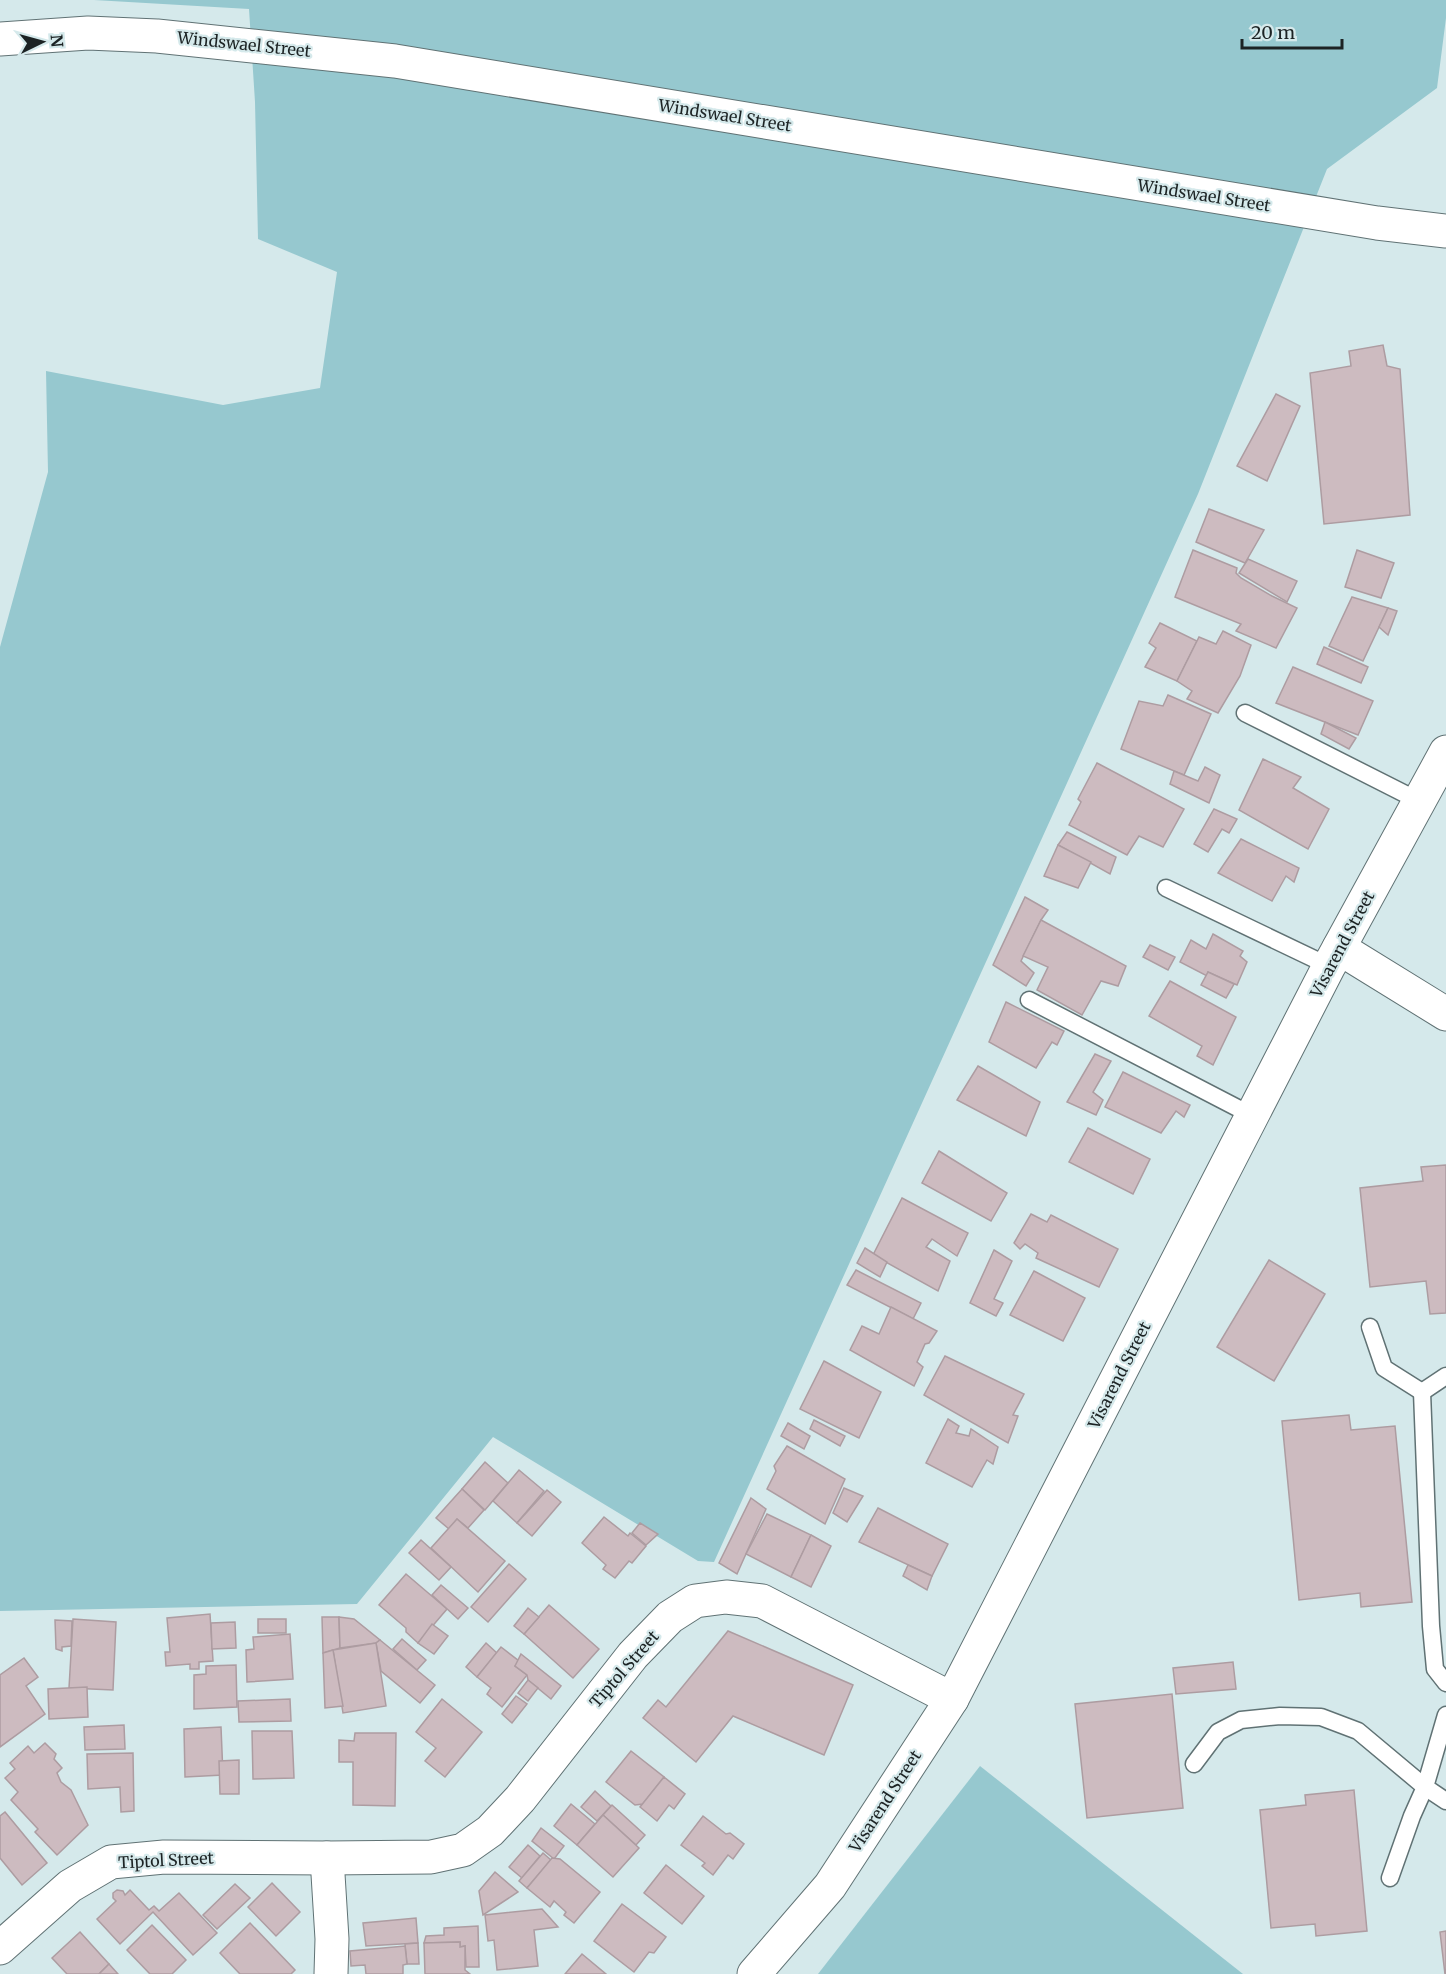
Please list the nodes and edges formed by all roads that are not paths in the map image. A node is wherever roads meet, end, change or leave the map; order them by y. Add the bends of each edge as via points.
1 (0, 39) edge
2 (1446, 231) edge
3 (1245, 713) dead end
4 (1446, 752) edge
5 (1419, 801) junction
6 (1166, 888) dead end
7 (1334, 957) junction
8 (1029, 1000) dead end
9 (1446, 1014) edge
10 (1253, 1116) junction
11 (1370, 1327) dead end
12 (1446, 1376) edge
13 (1422, 1392) junction
14 (1446, 1683) edge
15 (952, 1699) junction
16 (1446, 1715) edge
17 (1194, 1764) dead end
18 (1425, 1787) junction
19 (1446, 1801) edge
20 (327, 1858) junction
21 (1390, 1878) dead end
22 (0, 1948) edge
23 (331, 1974) edge
24 (754, 1974) edge

1 - 2 street, Windswael Street via 88,33 157,36 395,61 1344,218
3 - 5 lane
4 - 5 street, Visarend Street
5 - 7 street, Visarend Street
6 - 7 lane
7 - 9 street
7 - 10 street, Visarend Street
8 - 10 lane
10 - 15 street, Visarend Street
11 - 13 lane via 1384,1368
12 - 13 lane
13 - 14 lane via 1431,1626 1435,1669
15 - 20 street, Tiptol Street via 762,1601 726,1597 694,1602 670,1617 633,1655 520,1799 490,1831 463,1850 432,1857
15 - 24 street, Visarend Street via 830,1886
16 - 18 lane
17 - 18 lane via 1218,1732 1241,1720 1321,1717 1358,1731
18 - 19 lane
18 - 21 lane
20 - 22 street, Tiptol Street via 164,1857 111,1862 70,1886
20 - 23 street

